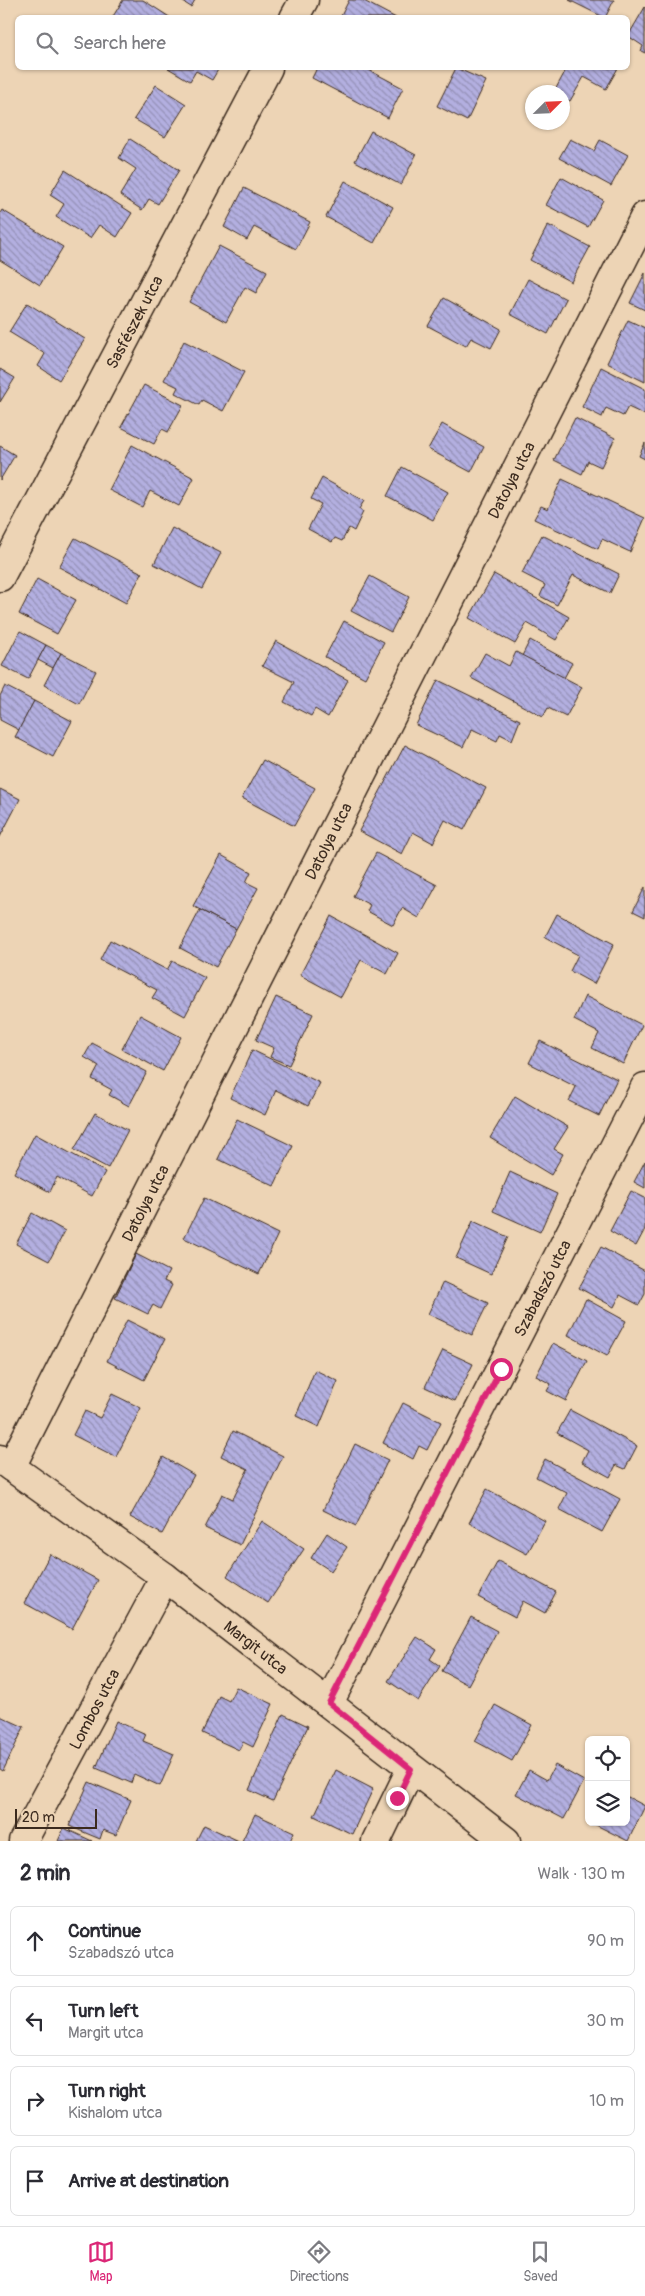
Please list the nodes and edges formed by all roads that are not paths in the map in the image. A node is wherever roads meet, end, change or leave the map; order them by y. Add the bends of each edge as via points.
1 (304, 0) edge
2 (296, 15) edge
3 (267, 70) edge
4 (645, 216) edge
5 (0, 577) edge
6 (645, 1087) edge
7 (5, 1463) edge
8 (165, 1577) junction
9 (329, 1703) junction
10 (411, 1769) junction
11 (23, 1841) edge
12 (376, 1841) edge
13 (506, 1841) edge

1 - 2 street
3 - 5 street, Sasfészek utca
4 - 7 street, Datolya utca
6 - 9 street, Szabadszó utca
7 - 8 street, Margit utca
8 - 9 street, Margit utca
8 - 11 street, Lombos utca
9 - 10 street, Margit utca
10 - 12 street
10 - 13 street, Margit utca

